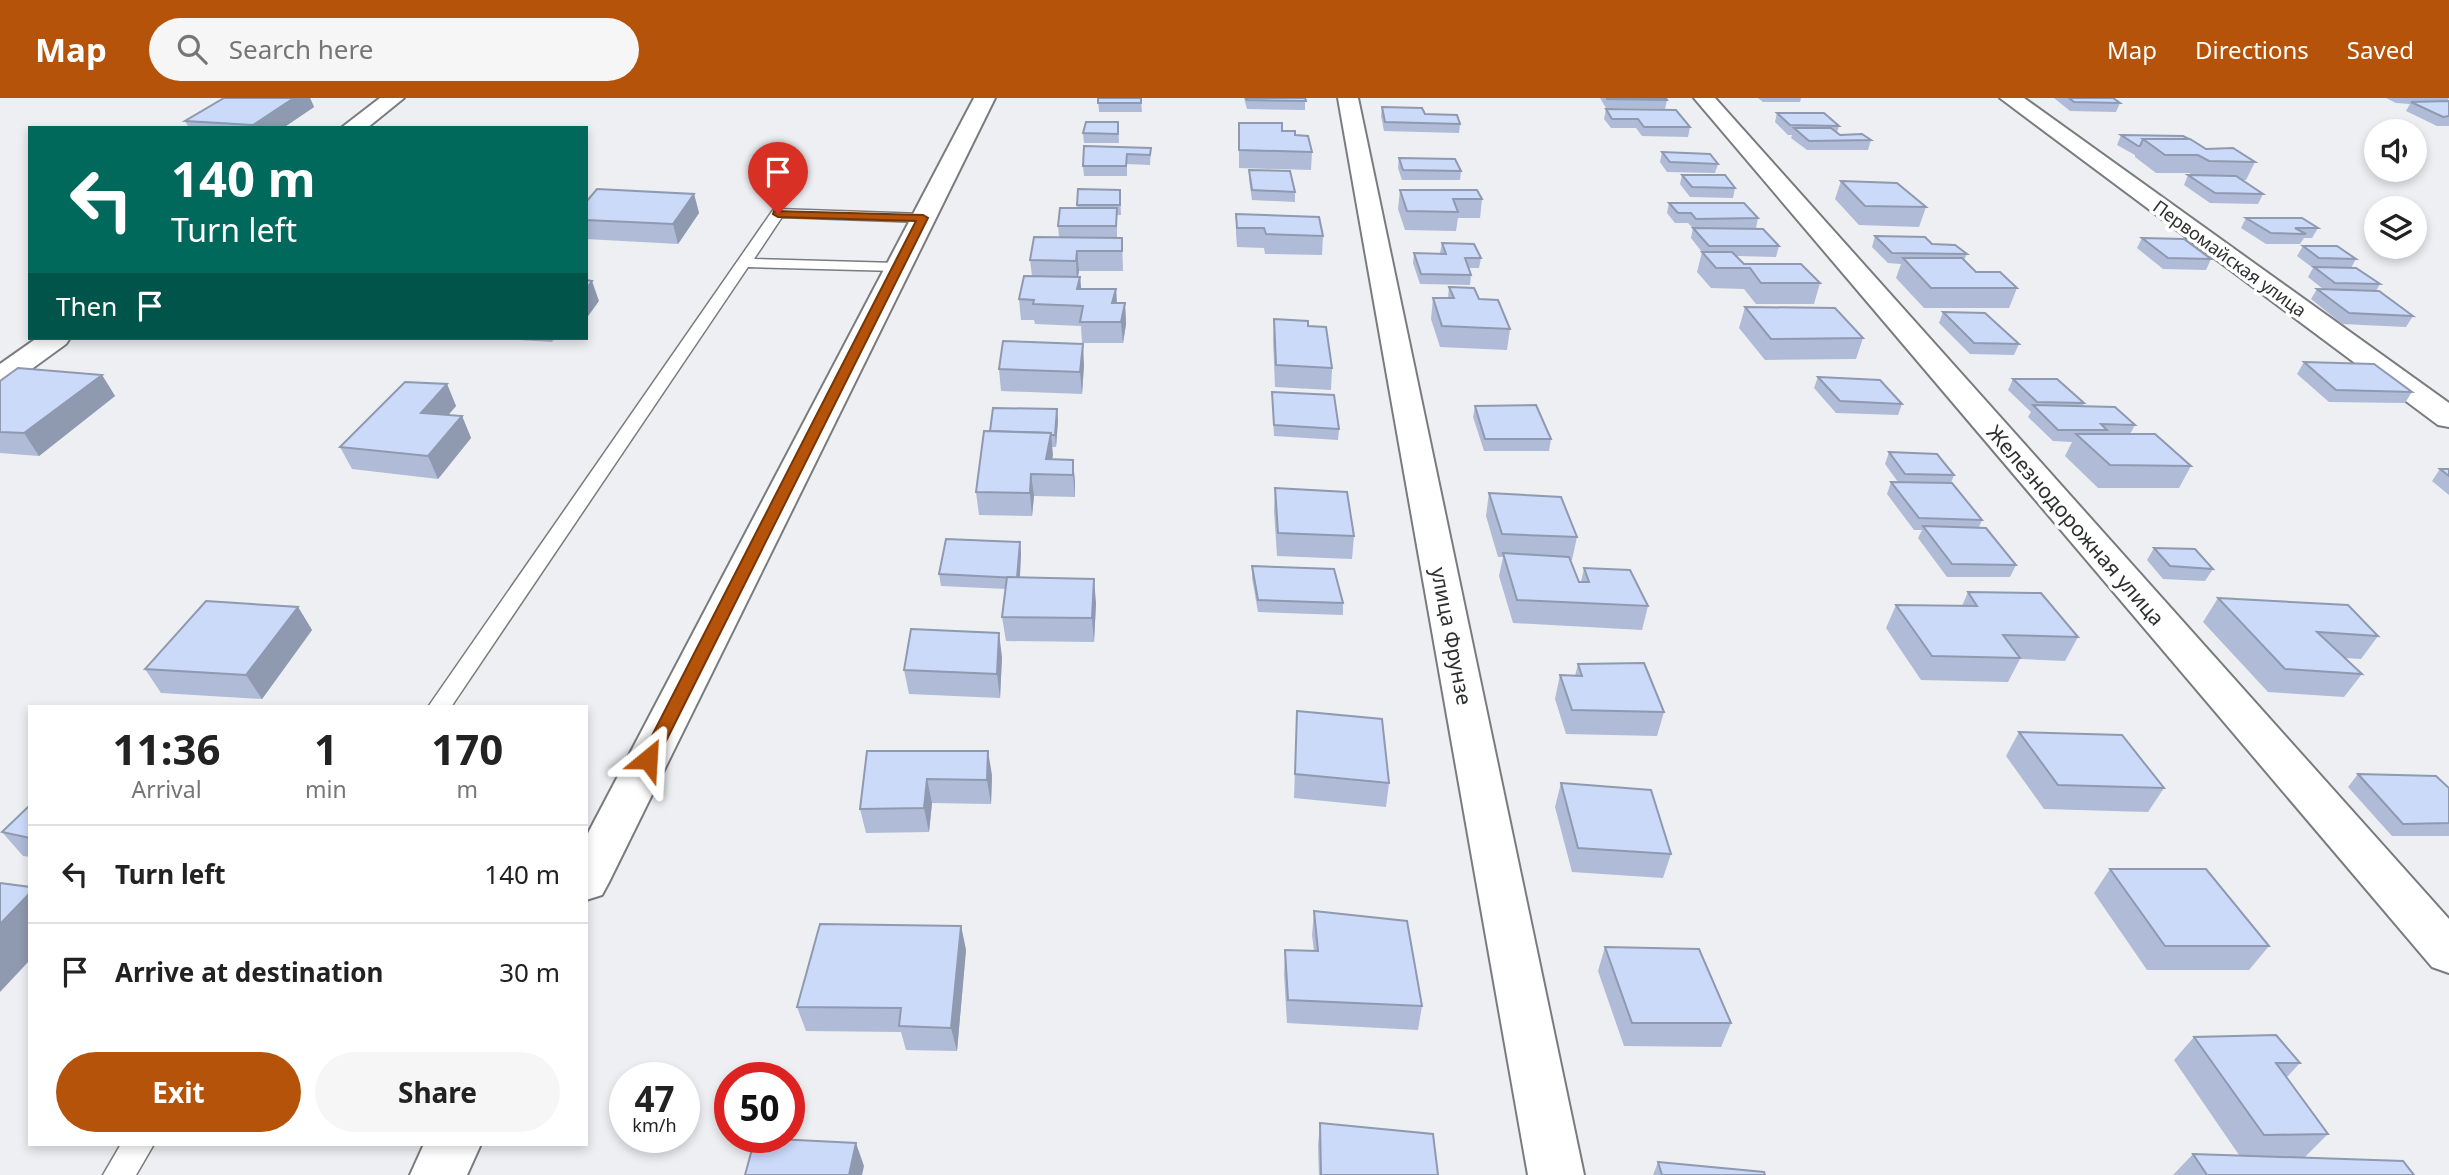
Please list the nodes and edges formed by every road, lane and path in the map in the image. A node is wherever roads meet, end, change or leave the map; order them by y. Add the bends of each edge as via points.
1 (394, 98) edge
2 (984, 98) edge
3 (1348, 98) edge
4 (1704, 98) edge
5 (2010, 98) edge
6 (355, 126) edge
7 (923, 218) junction
8 (744, 263) junction
9 (897, 267) junction
10 (53, 340) edge
11 (0, 378) edge
12 (2449, 418) edge
13 (440, 705) edge
14 (588, 878) edge
15 (2449, 953) edge
16 (138, 1146) edge
17 (453, 1146) edge
18 (118, 1175) edge
19 (438, 1175) edge
20 (1556, 1175) edge

1 - 6 street
2 - 7 street
3 - 20 street, улица Фрунзе
4 - 15 street, Железнодорожная улица
5 - 12 street, Первомайская улица
7 - 8 lane via 778,214
7 - 9 street
8 - 9 lane
8 - 13 lane
9 - 14 street
10 - 11 street
16 - 18 lane
17 - 19 street

